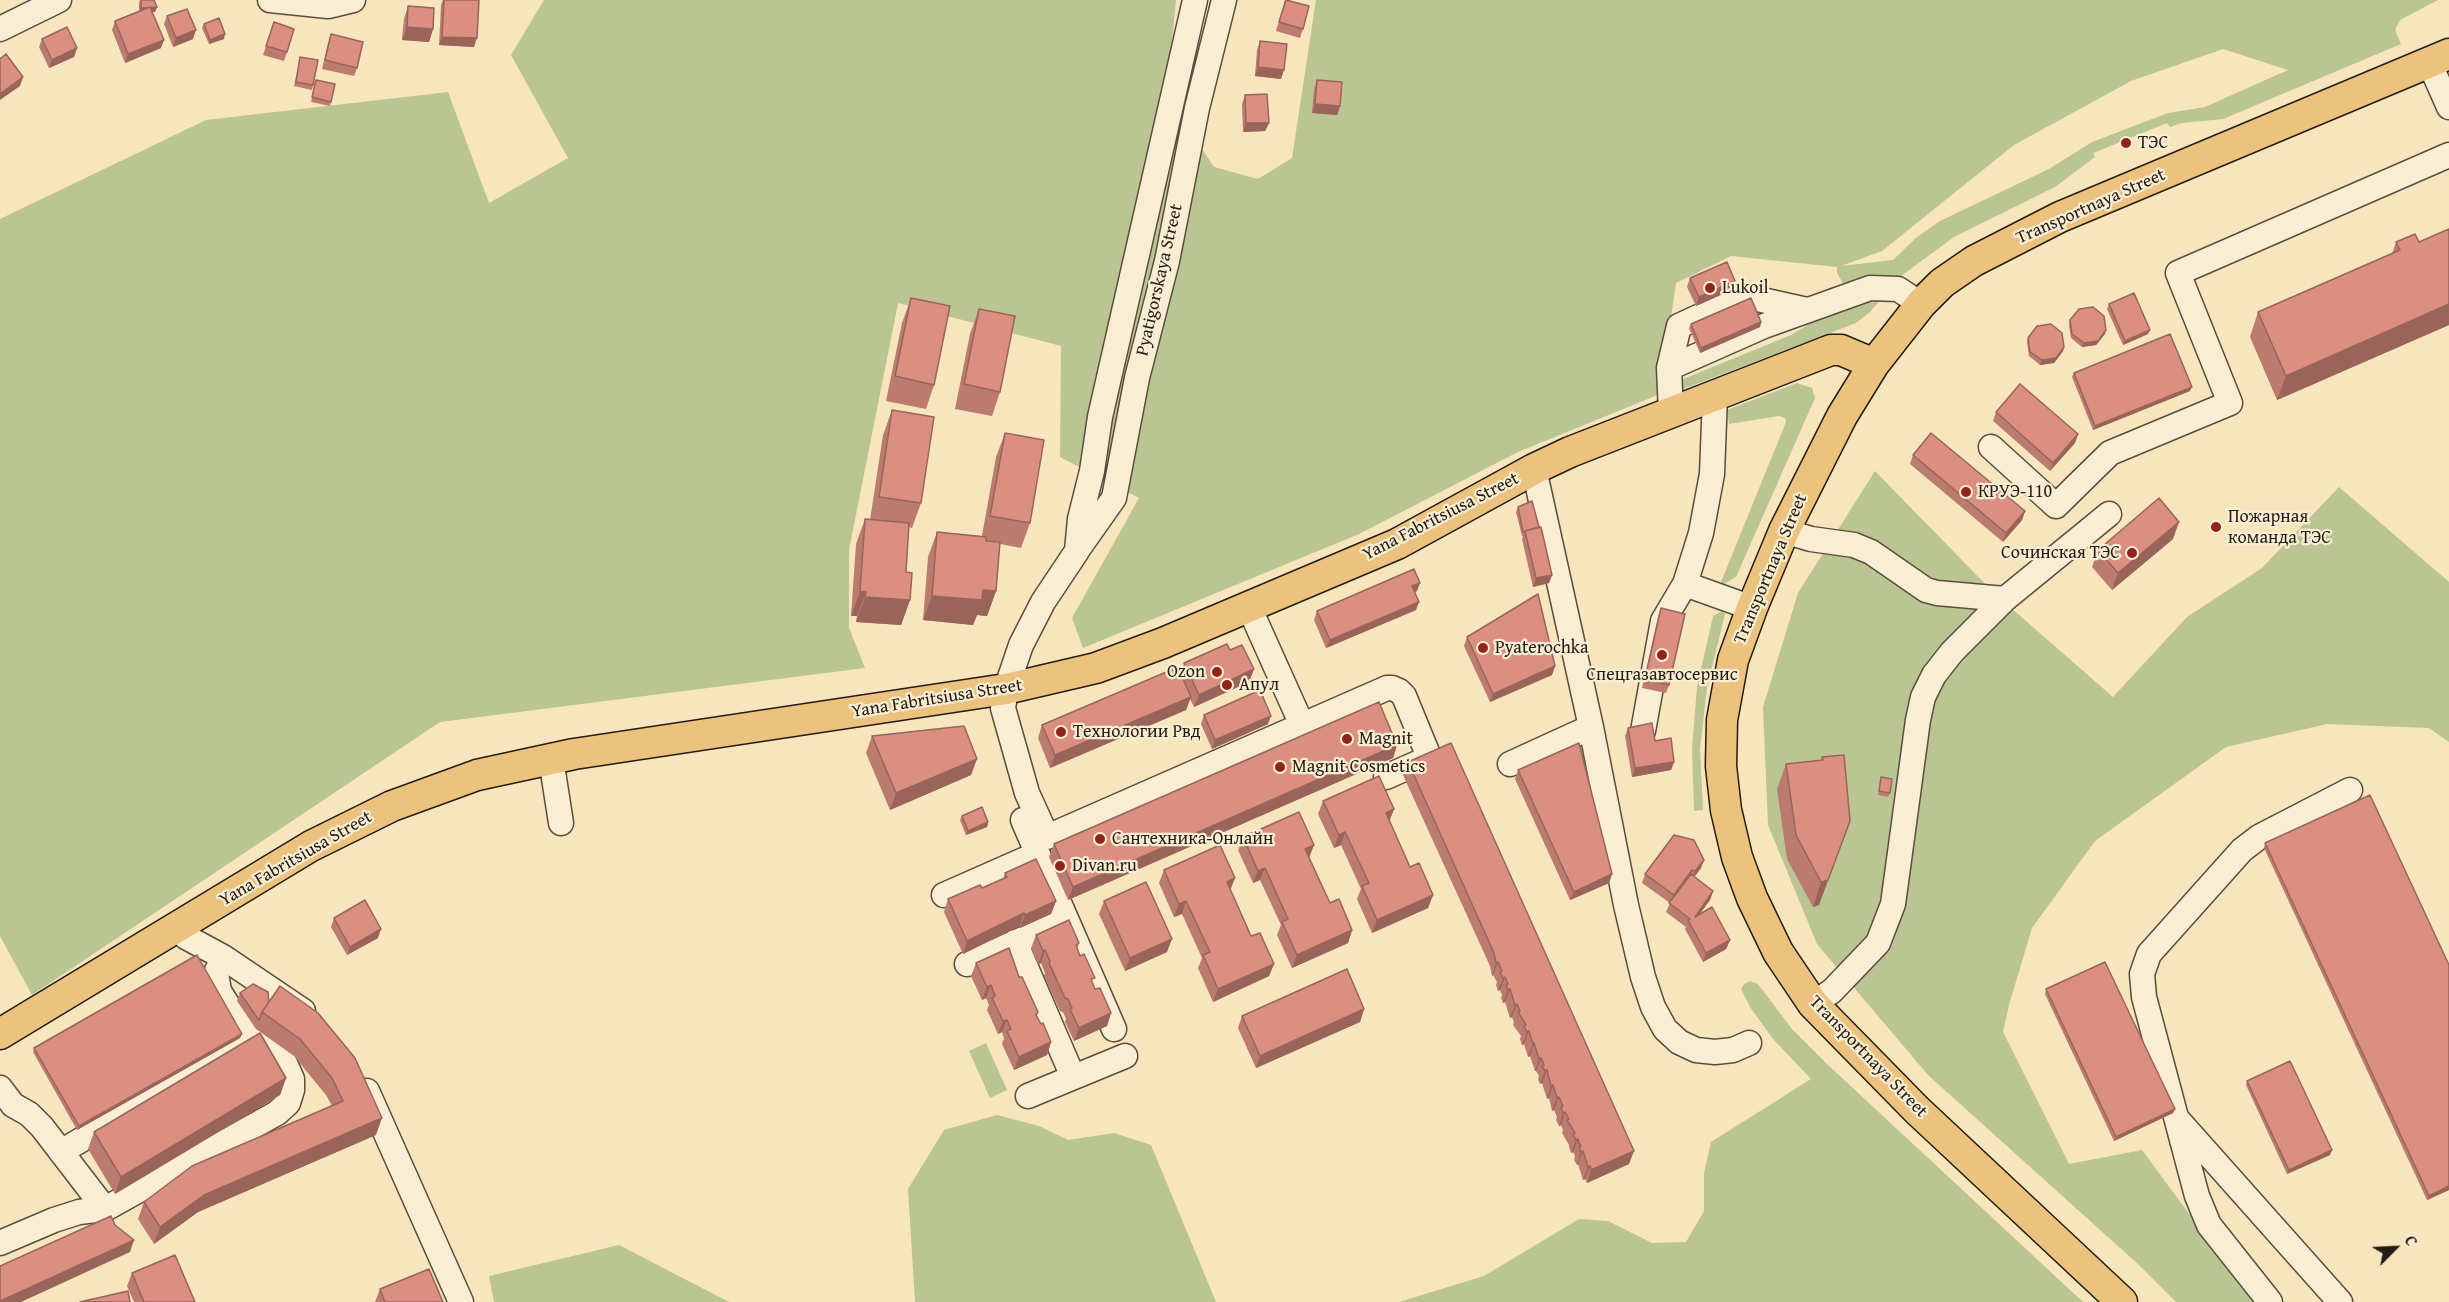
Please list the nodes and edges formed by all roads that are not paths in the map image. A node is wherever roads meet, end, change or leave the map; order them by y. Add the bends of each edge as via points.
1 (59, 0) edge
2 (270, 0) edge
3 (353, 0) edge
4 (1195, 0) edge
5 (1224, 0) edge
6 (0, 28) edge
7 (2439, 58) edge
8 (2449, 107) edge
9 (2449, 155) edge
10 (1921, 304) junction
11 (1807, 310) junction
12 (1874, 364) junction
13 (1669, 368) junction
14 (1715, 396) junction
15 (1671, 413) junction
16 (1991, 447) dead end
17 (1534, 470) junction
18 (2109, 514) dead end
19 (1784, 531) junction
20 (1077, 551) junction
21 (1685, 584) junction
22 (2005, 598) junction
23 (1249, 607) junction
24 (1752, 608) junction
25 (1006, 690) junction
26 (1302, 725) junction
27 (1591, 727) junction
28 (1643, 731) edge
29 (1012, 739) junction
30 (551, 759) junction
31 (1510, 764) dead end
32 (1386, 777) dead end
33 (2350, 790) dead end
34 (561, 823) dead end
35 (1038, 854) junction
36 (944, 895) dead end
37 (1066, 920) junction
38 (179, 927) junction
39 (1015, 942) junction
40 (223, 957) junction
41 (967, 964) dead end
42 (1813, 1004) junction
43 (318, 1021) edge
44 (1114, 1029) dead end
45 (0, 1034) edge
46 (249, 1039) junction
47 (1749, 1043) dead end
48 (1125, 1056) dead end
49 (355, 1072) edge
50 (1073, 1077) junction
51 (0, 1088) edge
52 (1028, 1096) dead end
53 (2175, 1116) junction
54 (61, 1152) junction
55 (105, 1209) junction
56 (0, 1243) edge
57 (461, 1302) edge
58 (2122, 1302) edge
59 (2270, 1302) edge
60 (2340, 1302) edge

1 - 6 street
2 - 3 street via 328,6
4 - 20 street, Pyatigorskaya Street via 1100,417
5 - 20 street, Pyatigorskaya Street via 1137,378 1114,498
7 - 8 street
7 - 10 main road, Transportnaya Street via 2060,217 1974,261 1942,283
9 - 16 street via 2178,273 2230,403 2110,453 2056,506
10 - 11 street via 1898,289 1870,288
10 - 12 main road, Transportnaya Street
11 - 13 street
11 - 13 street via 1744,296 1679,326
12 - 14 main road, Yana Fabritsiusa Street via 1841,350 1831,350
12 - 19 main road, Transportnaya Street via 1842,416
13 - 15 street
14 - 15 main road, Yana Fabritsiusa Street
14 - 21 street via 1712,474 1701,532
15 - 17 main road, Yana Fabritsiusa Street
17 - 23 main road, Yana Fabritsiusa Street via 1397,544
17 - 27 street
18 - 22 street
19 - 22 street via 1854,545 1926,590
19 - 24 main road, Transportnaya Street
20 - 25 street, Pyatigorskaya Street via 1043,602 1021,645
21 - 24 street
21 - 28 street via 1663,621
22 - 42 street via 1952,652 1923,696 1893,904 1878,943 1832,991
23 - 25 main road, Yana Fabritsiusa Street via 1096,668
23 - 26 street
24 - 42 main road, Transportnaya Street via 1733,660 1722,720 1721,766 1726,810 1752,898 1778,952
25 - 29 street via 1004,708
25 - 30 main road, Yana Fabritsiusa Street
26 - 29 street via 1047,837 1027,793
26 - 32 street via 1386,688 1399,690 1427,752 1420,762
27 - 31 street
27 - 47 street via 1626,905 1653,1007 1665,1029 1696,1050 1733,1050
29 - 35 street via 1013,799
30 - 34 street
30 - 38 main road, Yana Fabritsiusa Street via 477,775 392,806 311,846
33 - 53 street via 2259,837 2242,850 2149,954 2142,974 2144,997
35 - 36 street
35 - 37 street
37 - 39 street
37 - 44 street
38 - 40 street via 186,937
38 - 45 main road, Yana Fabritsiusa Street
39 - 41 street
39 - 50 street
40 - 43 street
40 - 46 street via 216,973 219,991
42 - 58 main road, Transportnaya Street via 1917,1110
46 - 54 street
46 - 55 street via 267,1044 284,1061 292,1079 288,1103 278,1113
48 - 50 street
49 - 57 street via 372,1098
50 - 52 street
51 - 54 street via 42,1127
53 - 59 street via 2197,1197 2209,1225
53 - 60 street
54 - 55 street
55 - 56 street via 54,1220

